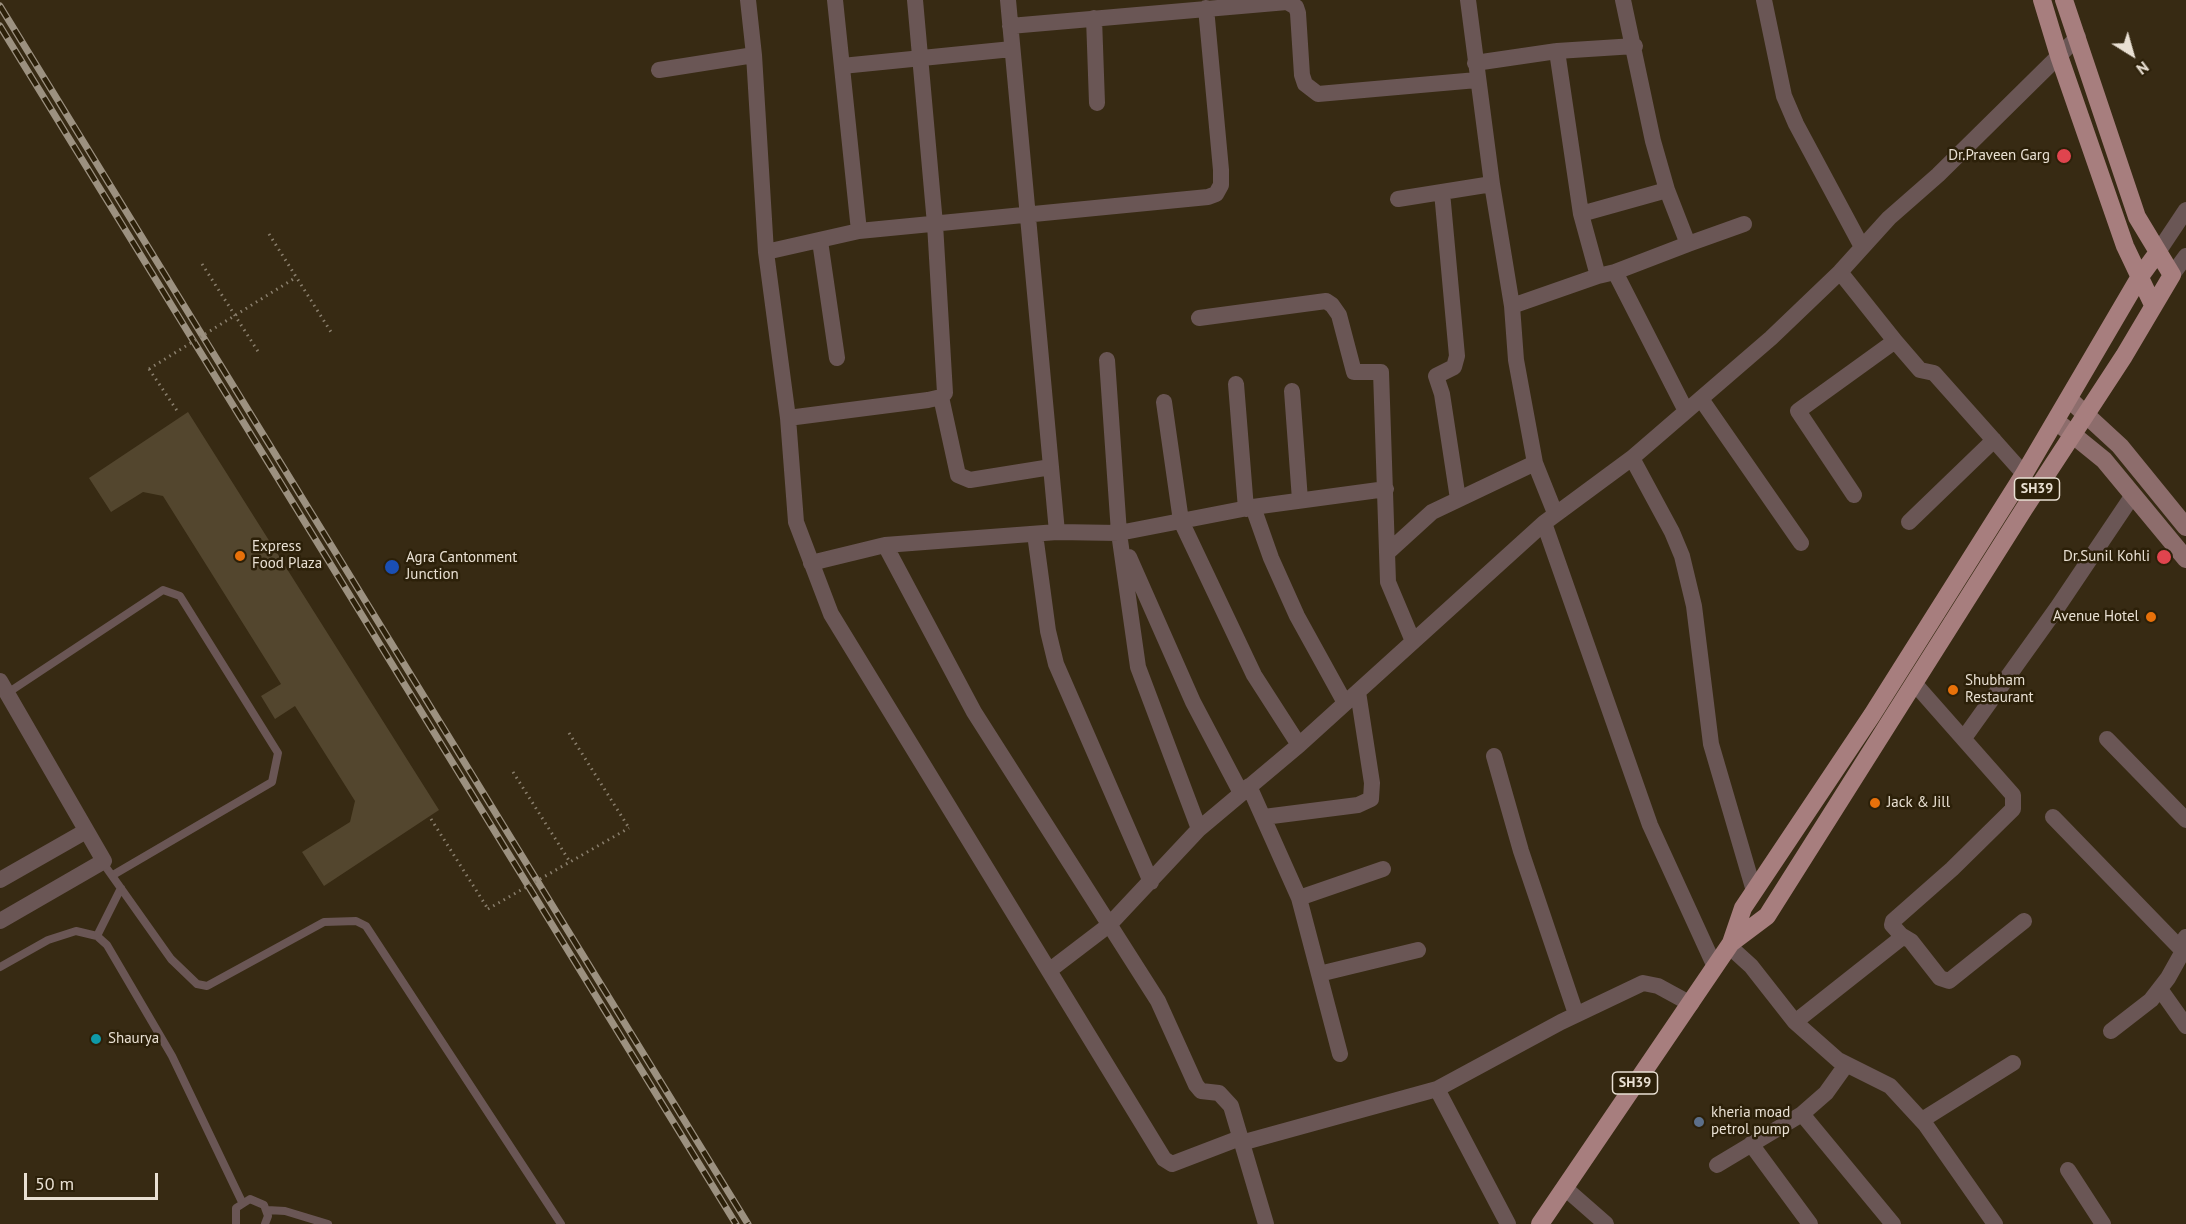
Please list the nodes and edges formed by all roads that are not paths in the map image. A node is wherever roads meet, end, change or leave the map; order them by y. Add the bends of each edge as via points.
1 (748, 0) edge
2 (835, 0) edge
3 (915, 0) edge
4 (1008, 0) edge
5 (1468, 0) edge
6 (1623, 0) edge
7 (1764, 0) edge
8 (2042, 0) edge
9 (1253, 2) edge
10 (2070, 3) edge
11 (1206, 8) junction
12 (1094, 18) junction
13 (1010, 26) junction
14 (2078, 37) junction
15 (1635, 46) junction
16 (1012, 49) junction
17 (1557, 51) junction
18 (754, 55) junction
19 (2059, 56) junction
20 (919, 57) junction
21 (842, 66) junction
22 (659, 70) dead end
23 (1476, 71) junction
24 (1097, 103) dead end
25 (1492, 184) junction
26 (1668, 190) junction
27 (1442, 192) junction
28 (1398, 199) dead end
29 (2186, 210) edge
30 (1581, 214) junction
31 (1030, 215) junction
32 (935, 224) junction
33 (1744, 224) dead end
34 (860, 231) junction
35 (820, 241) junction
36 (1688, 244) junction
37 (1863, 247) junction
38 (766, 252) junction
39 (2158, 252) junction
40 (2186, 256) edge
41 (1616, 272) junction
42 (1840, 272) junction
43 (2172, 275) junction
44 (1598, 276) junction
45 (2139, 278) junction
46 (2153, 305) junction
47 (1512, 306) junction
48 (1199, 318) dead end
49 (1895, 341) junction
50 (837, 358) dead end
51 (1107, 360) dead end
52 (1236, 384) dead end
53 (1292, 391) dead end
54 (941, 397) junction
55 (1701, 399) junction
56 (2069, 399) junction
57 (1164, 402) dead end
58 (1686, 411) junction
59 (2086, 413) junction
60 (788, 418) junction
61 (2056, 421) junction
62 (2073, 434) junction
63 (1994, 440) junction
64 (1632, 458) junction
65 (1535, 463) junction
66 (1051, 467) junction
67 (2024, 474) junction
68 (1386, 489) junction
69 (1854, 495) dead end
70 (2133, 495) junction
71 (1458, 499) junction
72 (1299, 500) junction
73 (1250, 508) junction
74 (1549, 518) junction
75 (1181, 521) junction
76 (1909, 522) dead end
77 (2186, 527) edge
78 (1057, 532) junction
79 (1035, 534) junction
80 (1120, 538) junction
81 (1801, 543) dead end
82 (885, 545) junction
83 (1388, 553) junction
84 (2186, 559) edge
85 (811, 563) junction
86 (1412, 639) junction
87 (1915, 684) junction
88 (3, 688) edge
89 (1358, 692) junction
90 (1345, 704) junction
91 (1964, 738) junction
92 (2107, 739) dead end
93 (1299, 745) junction
94 (1494, 756) dead end
95 (1245, 790) junction
96 (1264, 817) junction
97 (2053, 817) dead end
98 (2186, 819) edge
99 (1199, 829) junction
100 (86, 831) junction
101 (108, 869) junction
102 (1383, 869) dead end
103 (0, 880) edge
104 (1151, 882) junction
105 (121, 888) junction
106 (1754, 891) junction
107 (1299, 898) junction
108 (0, 921) edge
109 (2024, 921) dead end
110 (1109, 925) junction
111 (1901, 935) junction
112 (97, 936) junction
113 (2184, 943) edge
114 (1730, 945) junction
115 (1418, 950) dead end
116 (0, 967) edge
117 (1715, 967) junction
118 (1050, 970) junction
119 (1319, 974) junction
120 (2160, 989) junction
121 (1691, 1004) junction
122 (1576, 1014) junction
123 (1795, 1022) junction
124 (2186, 1026) edge
125 (2111, 1031) dead end
126 (1340, 1054) dead end
127 (2013, 1063) dead end
128 (1846, 1065) junction
129 (1437, 1089) junction
130 (1802, 1114) junction
131 (1922, 1120) junction
132 (1240, 1141) junction
133 (1751, 1144) junction
134 (1717, 1165) dead end
135 (2068, 1170) dead end
136 (1566, 1189) junction
137 (242, 1202) junction
138 (267, 1210) junction
139 (236, 1224) edge
140 (265, 1224) edge
141 (328, 1224) edge
142 (561, 1224) edge
143 (1266, 1224) edge
144 (1508, 1224) edge
145 (1540, 1224) edge
146 (1606, 1224) edge
147 (1810, 1224) edge
148 (1893, 1224) edge
149 (1995, 1224) edge
150 (2103, 1224) edge

1 - 18 street
2 - 21 street
3 - 20 street
4 - 13 street
5 - 23 street
6 - 15 street
7 - 37 street via 1784,96
8 - 19 main road
9 - 11 street
9 - 23 street via 1287,2 1296,7 1302,75 1305,84 1318,94
10 - 14 main road
11 - 12 street
11 - 31 street via 1221,170 1221,185 1216,194
12 - 13 street
12 - 24 street
13 - 16 street
14 - 19 street
14 - 39 main road via 2138,216
15 - 17 street
15 - 26 street via 1653,141
16 - 20 street
16 - 31 street
17 - 23 street
17 - 30 street
18 - 22 street
18 - 38 street
19 - 37 street
19 - 45 main road
20 - 21 street
20 - 32 street
21 - 34 street
23 - 25 street
25 - 27 street
25 - 47 street
26 - 30 street
26 - 36 street
27 - 28 street
27 - 71 street via 1457,356 1454,367 1436,376
29 - 39 street
30 - 44 street
31 - 32 street
31 - 66 street
32 - 34 street
32 - 54 street via 945,389
33 - 36 street
34 - 35 street
35 - 38 street
35 - 50 street
36 - 41 street
37 - 42 street
38 - 60 street
39 - 43 main road
39 - 45 main road, SH39
40 - 43 street
41 - 44 street
41 - 58 street
42 - 49 street
42 - 55 street
43 - 46 main road, SH39
44 - 47 street
45 - 46 main road
45 - 56 main road, SH39
46 - 59 main road, SH39
47 - 65 street via 1516,360
48 - 68 street via 1326,301 1332,305 1340,315 1354,372 1382,374
49 - 63 street via 1920,370 1934,373
49 - 69 street via 1798,411
51 - 80 street
52 - 73 street
53 - 72 street
54 - 60 street
54 - 66 street via 958,475 970,480
55 - 58 street
55 - 81 street
56 - 59 street
56 - 61 main road, SH39
57 - 75 street
58 - 64 street
59 - 62 main road, SH39
59 - 77 street via 2120,446
60 - 85 street via 796,522
61 - 62 street
61 - 67 main road, SH39
62 - 70 street via 2104,460
62 - 87 main road, SH39
63 - 67 street
63 - 76 street
64 - 74 street
64 - 106 street via 1682,556 1694,606 1711,744
65 - 71 street
65 - 74 street
66 - 78 street
67 - 106 main road, SH39 via 1872,715
68 - 72 street
68 - 83 street
70 - 84 street
70 - 91 street
71 - 83 street via 1432,512
72 - 73 street
73 - 75 street
73 - 90 street via 1297,616
74 - 86 street
74 - 117 street via 1650,825
75 - 80 street
75 - 93 street via 1254,675
78 - 79 street
78 - 80 street
79 - 82 street
79 - 104 street via 1056,664
80 - 95 street via 1193,702
80 - 99 street via 1138,667
82 - 85 street
82 - 110 street via 974,712
83 - 86 street via 1390,590
85 - 118 street via 831,614
86 - 89 street
87 - 91 street
87 - 114 main road, SH39 via 1767,916
88 - 100 street
88 - 101 lane via 163,590 180,596 278,753 272,782
89 - 90 street
89 - 96 street via 1371,799 1358,805
90 - 93 street
91 - 111 street via 2013,795 2013,809 1893,921
92 - 98 street
93 - 95 street
94 - 122 street via 1521,851
95 - 96 street
95 - 99 street
96 - 107 street
97 - 113 street
99 - 104 street
100 - 101 street
100 - 103 street
101 - 105 lane
101 - 108 street
102 - 107 street
104 - 110 street
105 - 112 lane
105 - 142 lane via 171,959 197,984 207,986 324,922 357,921 366,926
106 - 114 main road, SH39 via 1743,908
107 - 119 street
109 - 111 street via 1950,981 1940,978 1911,941
110 - 118 street
110 - 132 street via 1158,1001 1196,1085 1201,1090 1219,1093 1231,1106
111 - 123 street
112 - 116 lane via 76,932 48,940
112 - 137 lane via 113,952 172,1056
113 - 120 street
114 - 117 main road, SH39
114 - 123 street
115 - 119 street
117 - 121 main road, SH39
118 - 132 street via 1167,1162 1172,1164
119 - 126 street
120 - 124 street
120 - 125 street
121 - 122 street via 1658,986 1643,984
121 - 136 main road, SH39
122 - 129 street
123 - 128 street
127 - 131 street
128 - 130 street via 1826,1094
128 - 131 street via 1890,1086
129 - 132 street
129 - 144 street
130 - 133 street
130 - 148 street
131 - 149 street
132 - 143 street
133 - 134 street
133 - 147 street
135 - 150 street
136 - 145 main road, SH39
136 - 146 street
137 - 138 lane via 255,1199
137 - 139 lane via 234,1213
138 - 140 lane
138 - 141 lane via 285,1211

